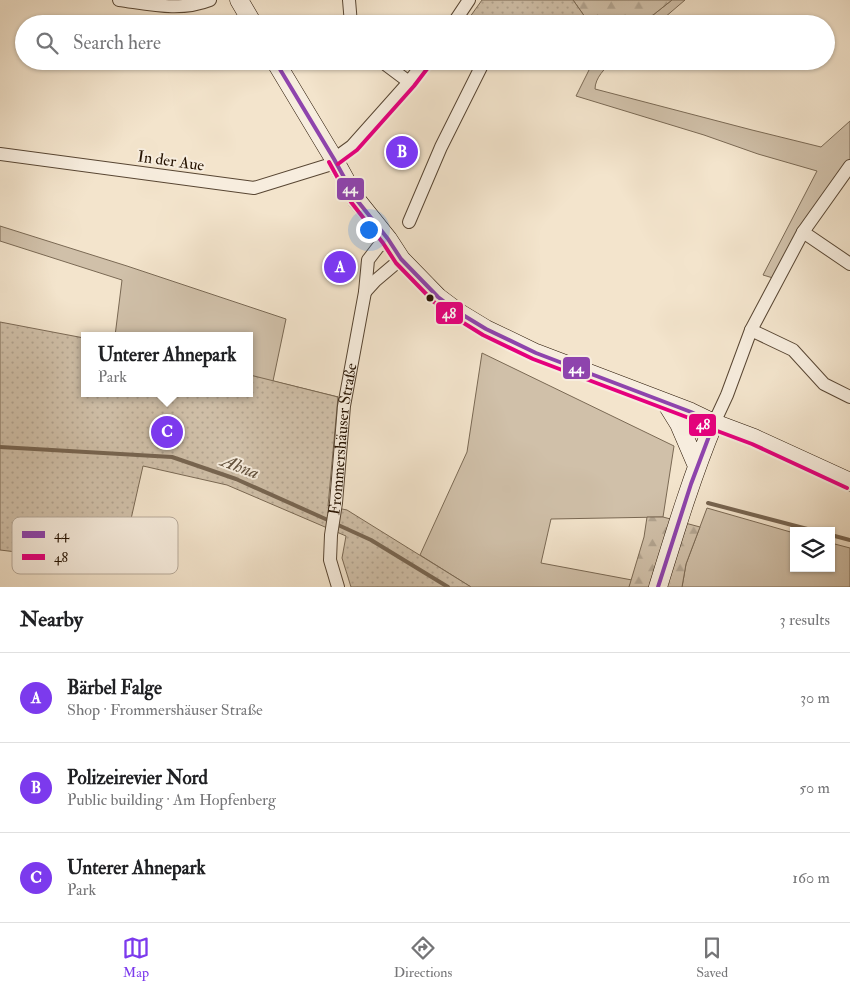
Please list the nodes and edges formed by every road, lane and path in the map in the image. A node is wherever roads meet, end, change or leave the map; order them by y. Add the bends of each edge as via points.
1 (119, 0) edge
2 (210, 0) edge
3 (238, 0) edge
4 (349, 0) edge
5 (469, 0) edge
6 (247, 15) edge
7 (350, 15) edge
8 (461, 15) edge
9 (280, 70) edge
10 (393, 70) edge
11 (418, 70) edge
12 (480, 70) edge
13 (409, 82) junction
14 (0, 154) edge
15 (335, 161) junction
16 (850, 166) edge
17 (409, 222) dead end
18 (803, 232) junction
19 (388, 239) junction
20 (401, 260) junction
21 (850, 264) edge
22 (365, 292) junction
23 (751, 330) junction
24 (850, 397) edge
25 (666, 403) junction
26 (714, 423) junction
27 (697, 466) junction
28 (850, 482) edge
29 (338, 587) edge
30 (658, 587) edge

1 - 2 street via 170,7
3 - 6 main road
4 - 7 street
5 - 8 street
9 - 15 main road
10 - 13 street
11 - 13 street
12 - 17 street via 441,147
13 - 15 street
14 - 15 street, In der Aue via 254,188
15 - 19 main road via 356,199
16 - 18 street
18 - 21 street
18 - 23 street
19 - 20 main road
19 - 22 street, Frommershäuser Straße via 368,260
20 - 22 street
20 - 25 main road via 438,297 486,329 536,353
22 - 29 street, Frommershäuser Straße via 344,406 331,535 330,560
23 - 24 street via 793,350 824,384
23 - 26 street
25 - 26 main road
25 - 27 main road via 680,424
26 - 27 main road
26 - 28 main road
27 - 30 main road

